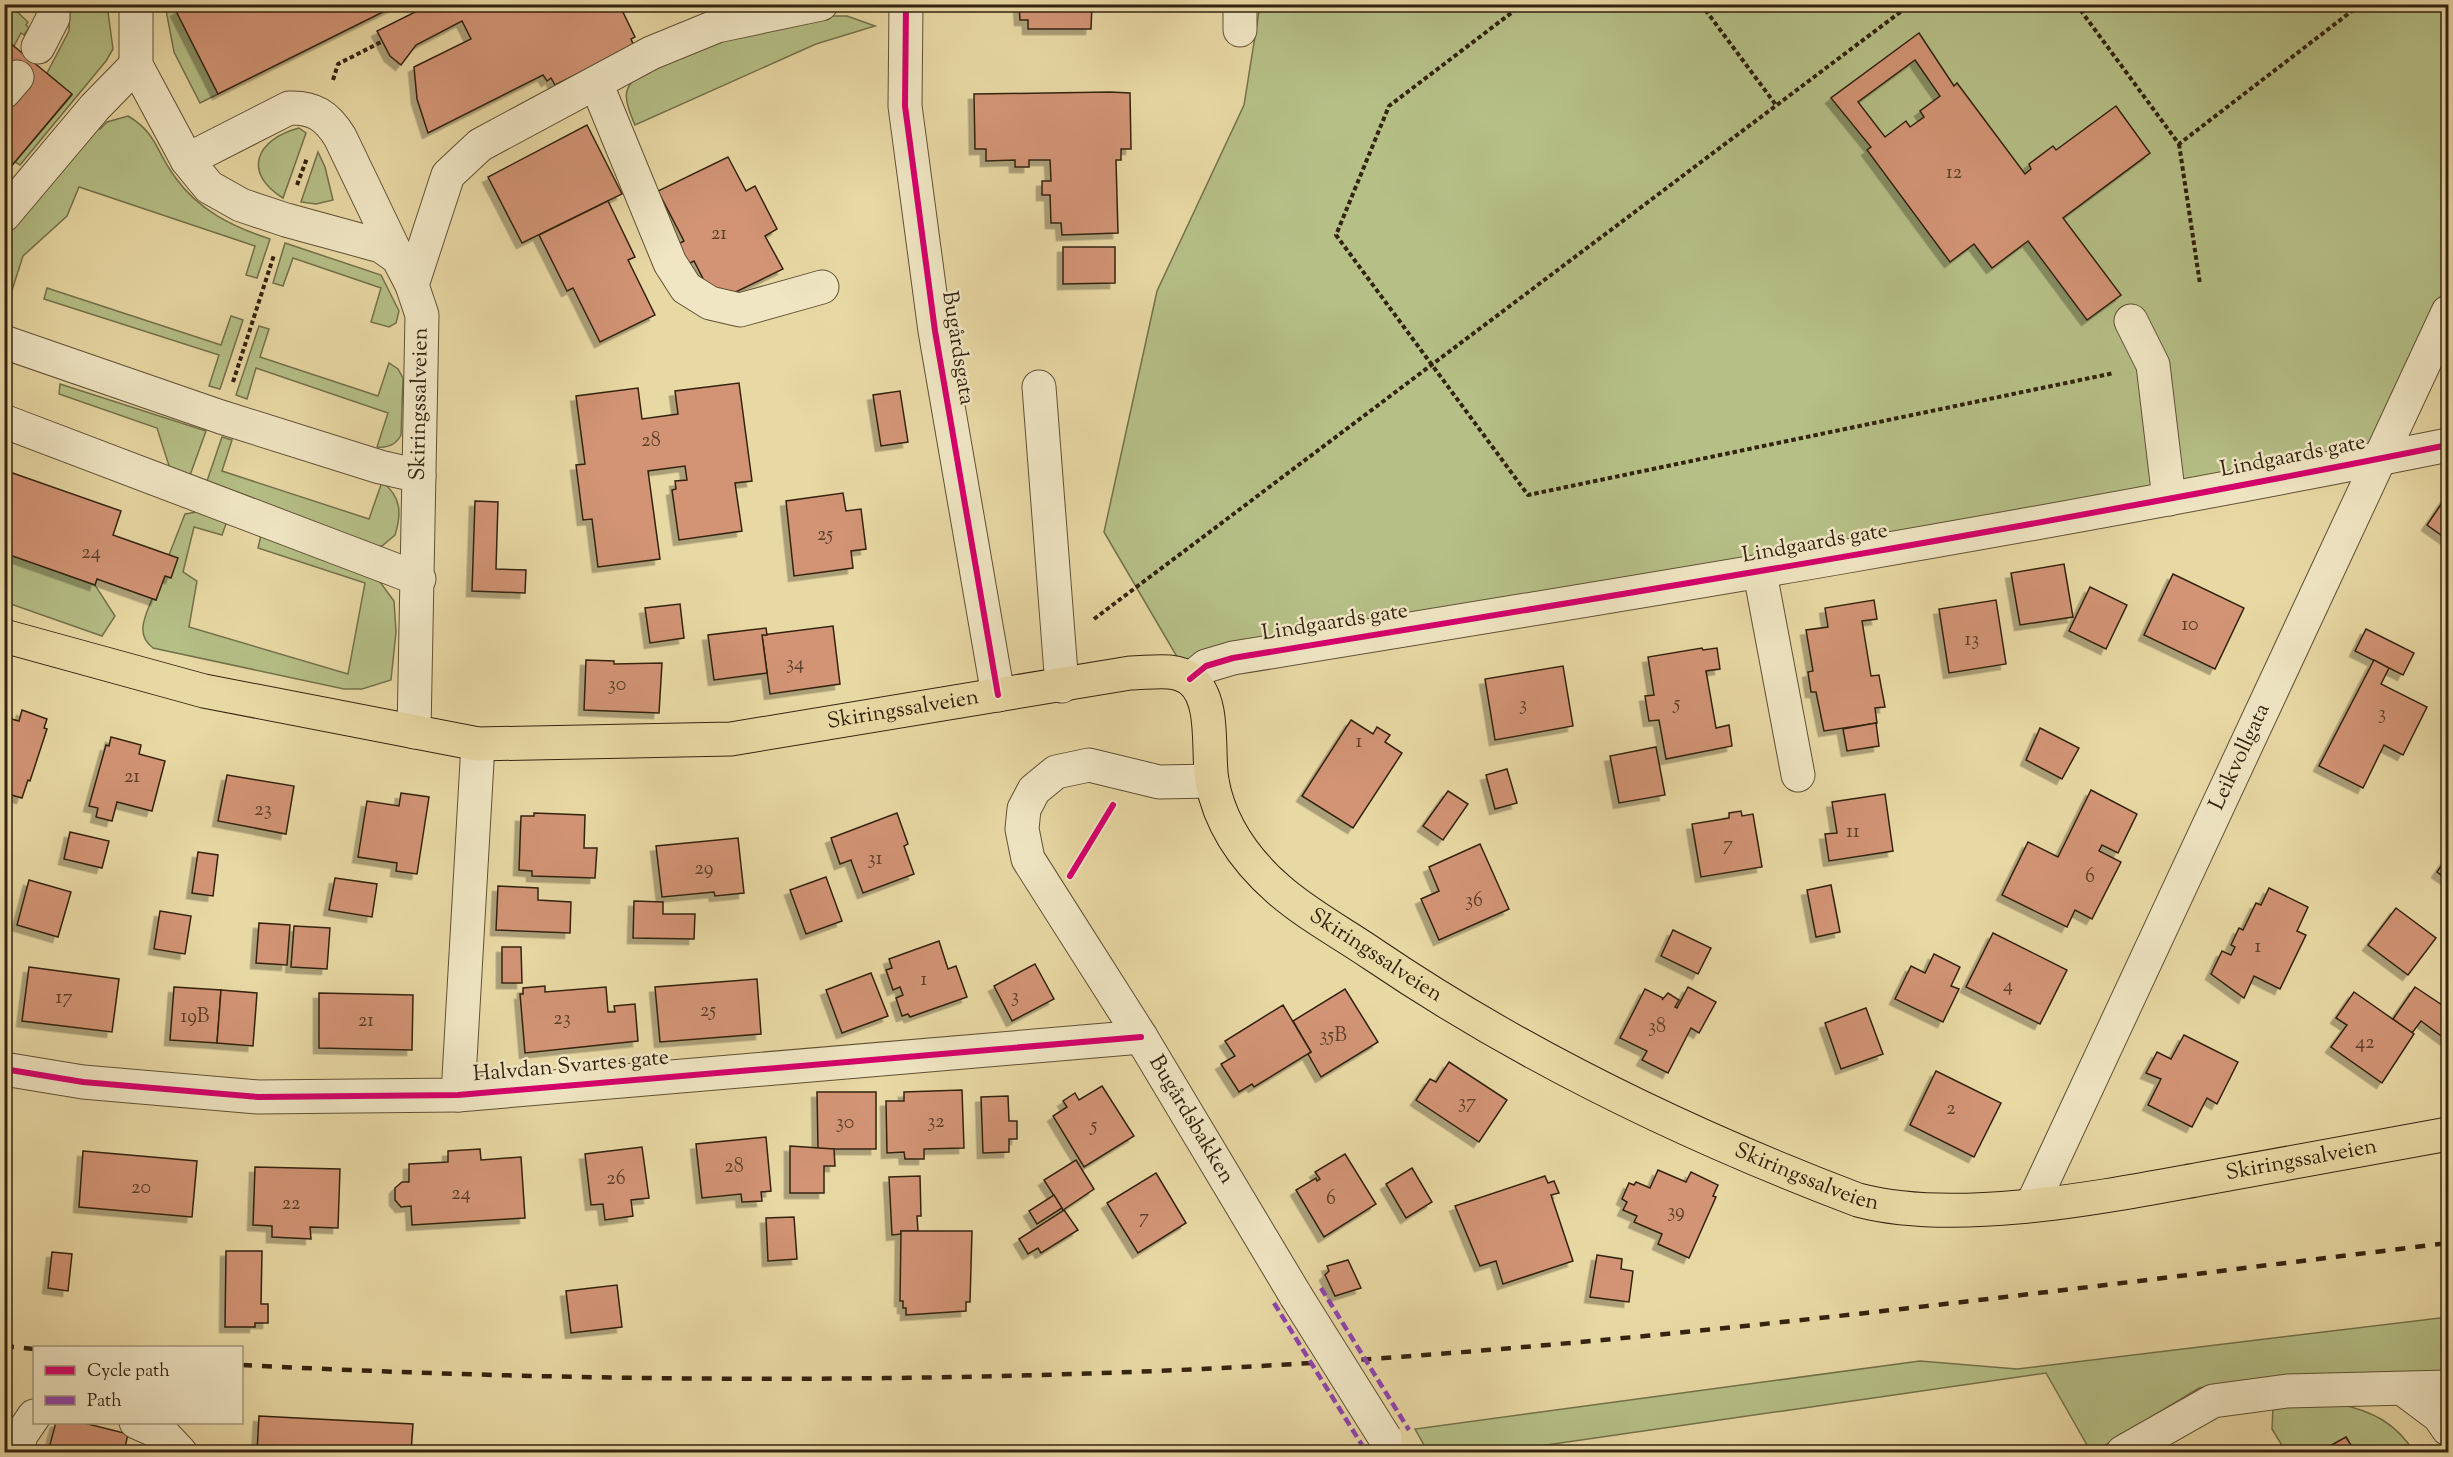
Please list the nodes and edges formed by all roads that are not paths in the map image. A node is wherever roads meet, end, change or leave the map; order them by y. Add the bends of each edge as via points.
1 (53, 4) edge
2 (136, 4) edge
3 (821, 4) edge
4 (906, 4) edge
5 (38, 47) dead end
6 (136, 65) junction
7 (596, 83) junction
8 (187, 160) junction
9 (11, 195) edge
10 (405, 272) junction
11 (822, 286) dead end
12 (2448, 312) edge
13 (2131, 321) dead end
14 (4, 342) edge
15 (1039, 387) dead end
16 (6, 422) edge
17 (2448, 445) edge
18 (2378, 459) junction
19 (419, 476) junction
20 (2169, 499) junction
21 (1760, 573) junction
22 (419, 579) junction
23 (4, 636) edge
24 (1190, 679) junction
25 (1062, 686) junction
26 (998, 695) junction
27 (414, 732) junction
28 (478, 744) junction
29 (1798, 775) dead end
30 (1212, 781) junction
31 (1141, 1036) junction
32 (4, 1069) edge
33 (458, 1095) junction
34 (2448, 1134) edge
35 (2032, 1205) junction
36 (2448, 1387) edge
37 (2403, 1389) junction
38 (33, 1417) edge
39 (140, 1424) edge
40 (2448, 1430) edge
41 (1389, 1445) edge
42 (16, 1452) edge
43 (180, 1452) edge
44 (2123, 1452) edge

1 - 5 street via 53,18
2 - 6 street
3 - 7 street via 717,27 651,53
4 - 26 street, Bugårdsgata via 905,106 935,331
6 - 8 street
6 - 9 street
7 - 10 street via 480,145 448,175
7 - 11 street via 670,263 686,288 710,303 740,310
8 - 10 street via 209,187 241,205 381,246
8 - 10 street, Skiringssalveien via 290,108 306,108 330,122 340,137
10 - 19 street, Skiringssalveien via 422,315
12 - 18 street, Leikvollgata
13 - 20 street via 2153,365
14 - 19 street via 221,417
15 - 25 street
16 - 22 street
17 - 18 street, Lindgaards gate
18 - 20 street, Lindgaards gate
18 - 35 street, Leikvollgata
19 - 22 street, Skiringssalveien
20 - 21 street, Lindgaards gate
21 - 24 street, Lindgaards gate via 1233,658 1206,666
21 - 29 street
22 - 27 street, Skiringssalveien
23 - 27 main road, Skiringssalveien via 204,691
24 - 25 main road, Skiringssalveien via 1172,672 1130,673
24 - 30 main road, Skiringssalveien via 1205,699
25 - 26 main road, Skiringssalveien
26 - 28 main road, Skiringssalveien via 731,739
27 - 28 main road, Skiringssalveien
28 - 33 street
30 - 31 street, Bugårdsbakken via 1159,782 1089,765 1056,772 1034,790 1024,809 1022,829 1028,859
30 - 35 main road, Skiringssalveien via 1234,841 1280,891 1412,980 1563,1068 1631,1102 1858,1200 1910,1209
31 - 33 street, Halvdan Svartes gate
31 - 41 street, Bugårdsbakken, bridge
32 - 33 street, Halvdan Svartes gate via 83,1082 258,1097
34 - 35 main road, Skiringssalveien via 2123,1193
36 - 37 street
37 - 40 street via 2439,1416
37 - 44 street via 2287,1391 2213,1401
38 - 42 street
39 - 43 street via 163,1434

